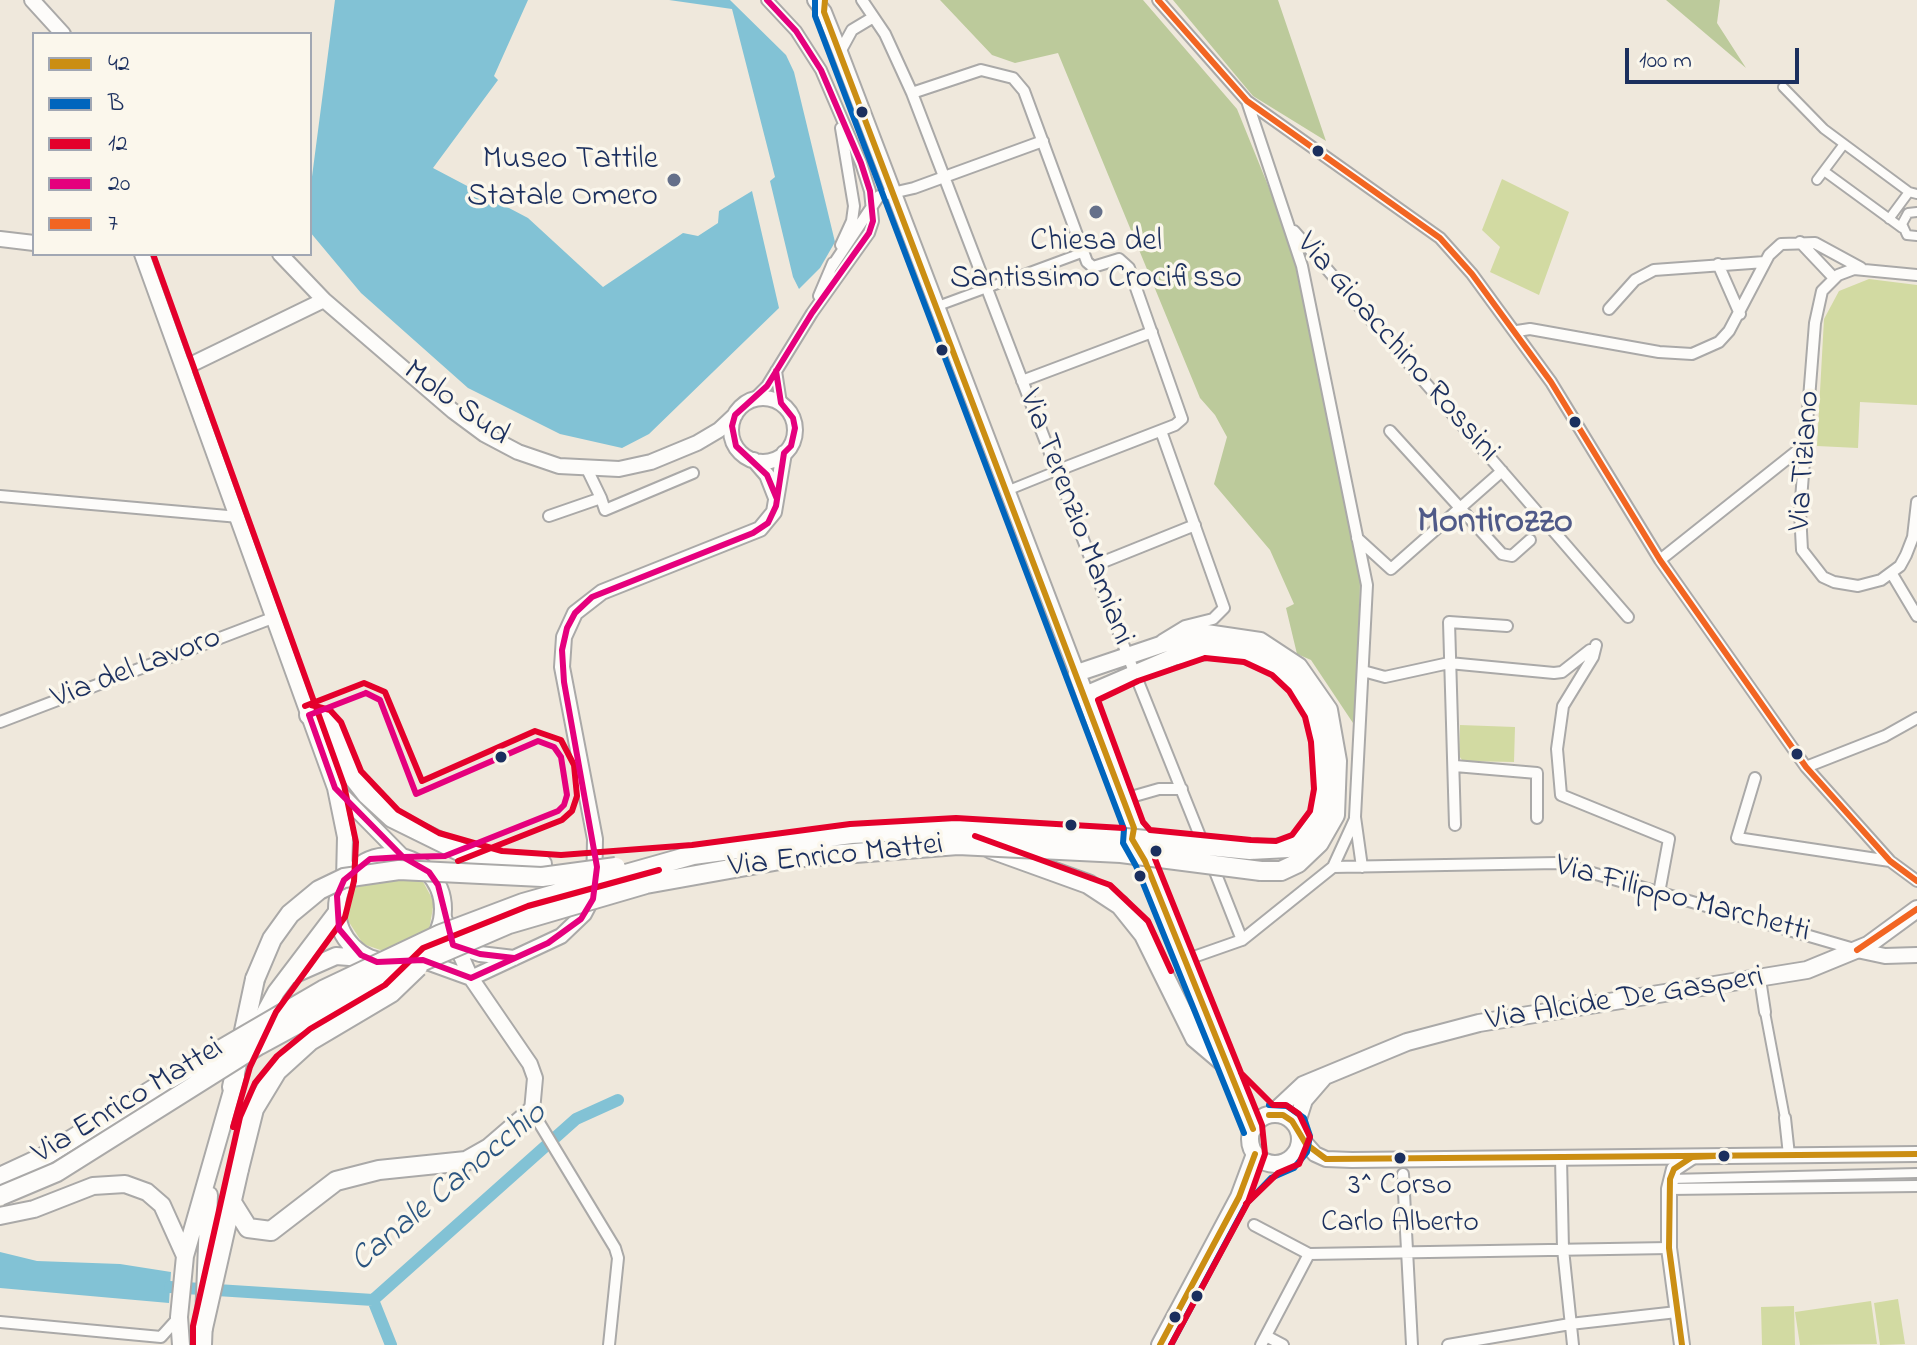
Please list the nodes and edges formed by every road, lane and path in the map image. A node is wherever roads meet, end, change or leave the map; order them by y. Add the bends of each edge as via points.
1 (32, 0) edge
2 (767, 0) edge
3 (862, 0) edge
4 (1158, 0) edge
5 (821, 4) edge
6 (872, 18) junction
7 (61, 32) edge
8 (840, 52) junction
9 (1783, 87) dead end
10 (912, 93) junction
11 (1247, 101) junction
12 (837, 109) junction
13 (1043, 141) junction
14 (1844, 144) junction
15 (1824, 171) junction
16 (944, 177) junction
17 (1817, 180) dead end
18 (893, 190) junction
19 (1913, 193) edge
20 (872, 203) junction
21 (1917, 212) edge
22 (1889, 219) junction
23 (1290, 227) junction
24 (1902, 228) junction
25 (1917, 236) edge
26 (0, 239) edge
27 (1800, 242) junction
28 (32, 243) edge
29 (1084, 252) junction
30 (1833, 254) junction
31 (143, 256) edge
32 (282, 256) edge
33 (1816, 259) junction
34 (1765, 262) junction
35 (1718, 264) junction
36 (831, 268) junction
37 (1863, 269) junction
38 (1917, 275) edge
39 (1836, 276) junction
40 (989, 288) junction
41 (1822, 291) junction
42 (324, 300) junction
43 (938, 306) junction
44 (1609, 309) dead end
45 (812, 313) junction
46 (1740, 314) junction
47 (1517, 331) junction
48 (1152, 332) junction
49 (184, 368) junction
50 (776, 371) junction
51 (1022, 381) junction
52 (754, 399) junction
53 (781, 403) junction
54 (735, 415) junction
55 (1161, 431) junction
56 (1390, 431) dead end
57 (697, 443) junction
58 (1807, 443) junction
59 (736, 446) junction
60 (784, 453) junction
61 (754, 460) junction
62 (587, 469) junction
63 (1056, 471) junction
64 (1502, 471) junction
65 (693, 473) dead end
66 (1009, 490) junction
67 (0, 496) edge
68 (601, 498) junction
69 (777, 499) junction
70 (1917, 502) edge
71 (1461, 509) junction
72 (549, 516) dead end
73 (239, 517) junction
74 (1195, 525) junction
75 (1355, 537) junction
76 (1530, 540) dead end
77 (1660, 560) junction
78 (1093, 566) junction
79 (1892, 574) junction
80 (1917, 616) edge
81 (275, 617) junction
82 (1628, 617) dead end
83 (1507, 626) dead end
84 (1168, 647) junction
85 (1131, 653) junction
86 (1449, 663) junction
87 (1138, 670) junction
88 (1363, 671) junction
89 (1077, 673) junction
90 (1085, 695) junction
91 (309, 715) junction
92 (1917, 718) edge
93 (0, 722) edge
94 (1455, 766) junction
95 (1806, 767) junction
96 (1755, 778) dead end
97 (335, 788) junction
98 (1182, 789) junction
99 (1124, 799) junction
100 (1355, 817) junction
101 (1537, 818) dead end
102 (1455, 825) dead end
103 (980, 845) junction
104 (693, 855) junction
105 (403, 857) junction
106 (1890, 861) junction
107 (1333, 867) junction
108 (1362, 867) junction
109 (344, 880) junction
110 (1917, 881) edge
111 (1659, 893) junction
112 (1917, 909) edge
113 (336, 913) junction
114 (443, 916) junction
115 (1242, 940) junction
116 (453, 945) junction
117 (1857, 950) junction
118 (1917, 955) edge
119 (420, 958) junction
120 (514, 958) junction
121 (1185, 960) junction
122 (377, 962) junction
123 (286, 978) junction
124 (471, 978) junction
125 (1760, 979) junction
126 (1765, 1012) joint
127 (1231, 1073) junction
128 (1324, 1077) junction
129 (232, 1087) junction
130 (1270, 1115) junction
131 (1785, 1118) joint
132 (535, 1119) junction
133 (1253, 1129) junction
134 (1298, 1131) junction
135 (1255, 1154) junction
136 (1917, 1154) edge
137 (1789, 1155) junction
138 (1650, 1157) junction
139 (1692, 1157) junction
140 (213, 1158) junction
141 (1561, 1158) junction
142 (1273, 1164) junction
143 (1917, 1173) edge
144 (1403, 1174) dead end
145 (0, 1177) edge
146 (1669, 1184) junction
147 (1917, 1186) edge
148 (0, 1196) edge
149 (1239, 1197) junction
150 (233, 1204) junction
151 (0, 1216) edge
152 (1254, 1225) dead end
153 (1669, 1248) junction
154 (1563, 1249) junction
155 (1404, 1250) junction
156 (1309, 1254) junction
157 (185, 1256) junction
158 (212, 1259) junction
159 (1677, 1312) junction
160 (179, 1317) junction
161 (0, 1322) edge
162 (1570, 1324) junction
163 (203, 1336) edge
164 (1264, 1340) edge
165 (181, 1345) edge
166 (609, 1345) edge
167 (1160, 1345) edge
168 (1283, 1345) edge
169 (1412, 1345) edge
170 (1448, 1345) edge
171 (1573, 1345) edge
172 (1682, 1345) edge

1 - 7 street
2 - 12 street, Molo Sud via 809,49
3 - 6 street, Via Terenzio Mamiani
4 - 11 street
5 - 8 street
6 - 8 street via 856,26
6 - 10 street, Via Terenzio Mamiani via 891,44
8 - 18 street
9 - 14 street
10 - 13 street via 981,70 1010,76 1020,84
10 - 16 street, Via Terenzio Mamiani
11 - 23 street
11 - 47 street via 1440,238
12 - 20 street, Molo Sud
12 - 36 street, Molo Sud via 854,206
13 - 16 street, Molo Sud
13 - 29 street
14 - 15 street
14 - 19 street
15 - 17 street
15 - 22 street
16 - 18 street, Molo Sud
16 - 40 street, Via Terenzio Mamiani
18 - 20 street, Molo Sud
18 - 43 street
19 - 22 street
20 - 36 street, Molo Sud
20 - 45 street, Molo Sud via 869,233
21 - 24 street via 1905,216
22 - 24 street
23 - 64 street, Via Gioacchino Rossini
23 - 75 street
24 - 25 street
26 - 28 street
27 - 30 street via 1815,243
27 - 33 street
27 - 34 street via 1781,244
29 - 40 street
29 - 48 street via 1093,267 1115,259 1125,262
30 - 37 street
30 - 39 street
31 - 49 street
32 - 42 street, Molo Sud
33 - 39 street
33 - 41 street
34 - 35 street
34 - 46 street
35 - 44 street via 1647,272
35 - 46 street
36 - 45 street, Molo Sud
37 - 38 street
37 - 39 street
39 - 41 street
40 - 43 street
40 - 51 street, Via Terenzio Mamiani
41 - 58 street, Via Tiziano
42 - 49 street
42 - 62 street, Molo Sud via 484,434 559,466
43 - 66 street
45 - 50 street, Molo Sud
46 - 47 street via 1719,342 1692,354
47 - 77 street
48 - 51 street
48 - 55 street via 1182,416
49 - 73 street
50 - 52 street, Molo Sud
50 - 53 street
51 - 63 street, Via Terenzio Mamiani
52 - 53 street
52 - 54 street, Molo Sud
53 - 60 street via 795,428
54 - 57 street, Molo Sud
54 - 59 street
55 - 63 street
55 - 74 street
56 - 71 street
57 - 59 street, Molo Sud
57 - 62 street, Molo Sud via 651,462
58 - 77 street
58 - 79 street, Via Tiziano via 1802,550 1823,577 1845,586
59 - 61 street
60 - 61 street
60 - 69 street
61 - 69 street
62 - 68 street
63 - 66 street
63 - 78 street, Via Terenzio Mamiani
64 - 71 street
64 - 82 street, Via Gioacchino Rossini
65 - 68 street via 605,510
66 - 89 street
67 - 73 street
68 - 72 street
69 - 120 street via 771,518 757,531 602,592 575,613 564,637 562,667 595,839 597,886 572,927
70 - 79 street via 1913,537
71 - 75 street via 1391,569
71 - 76 street via 1505,556
73 - 81 street
74 - 78 street
74 - 84 street via 1224,612 1175,631
75 - 88 street via 1367,585
77 - 95 street
78 - 85 street, Via Terenzio Mamiani
79 - 80 street
81 - 91 street
81 - 93 street, Via del Lavoro
83 - 86 street via 1449,622
84 - 85 main road, Via Enrico Mattei
84 - 87 main road, Via Enrico Mattei
84 - 103 highway, Via Enrico Mattei, bridge via 1206,634 1254,640 1293,662 1324,700 1336,753 1337,808 1315,847 1293,867 1275,872 1121,853
84 - 104 highway, Via Enrico Mattei, bridge via 1247,652 1278,667 1304,695 1320,734 1324,796 1318,820 1297,844 1265,851 1085,834 940,828 778,841
85 - 87 street, Via Terenzio Mamiani
85 - 89 main road, Via Enrico Mattei
86 - 88 street via 1385,677
86 - 94 street
86 - 111 street via 1554,673 1593,647 1593,657 1563,706 1557,749 1561,795 1669,839
87 - 90 main road, Via Enrico Mattei
87 - 98 street, Via Terenzio Mamiani
88 - 100 street
89 - 90 main road
90 - 99 main road
91 - 97 street
91 - 104 highway, bridge via 325,719 334,729 352,776 367,795 392,818 435,842 500,861 561,865
92 - 95 street
94 - 101 street via 1537,773
94 - 102 street
95 - 106 street
96 - 106 street via 1737,838
97 - 105 street
97 - 109 street via 346,843
98 - 99 street
98 - 115 street, Via Terenzio Mamiani
99 - 121 main road
100 - 107 street
100 - 108 street
103 - 119 highway, Via Enrico Mattei, bridge via 805,856 674,877 531,916
103 - 127 highway, bridge via 1088,884 1112,898 1140,927 1195,1038
104 - 129 highway, bridge via 542,877 399,870 344,878 319,890 290,914 272,939 255,979
104 - 145 highway, Via Enrico Mattei, bridge via 513,906 404,951 273,1017 56,1150
105 - 109 main road via 370,859
105 - 114 main road via 429,872 443,900
106 - 110 street
107 - 108 street, Via Filippo Marchetti
107 - 115 street
108 - 111 street, Via Filippo Marchetti via 1558,863
109 - 113 main road, Via Enrico Mattei
111 - 117 street, Via Filippo Marchetti
112 - 117 main road, Via Alcide De Gasperi
113 - 122 main road via 348,944
113 - 123 main road, Via Enrico Mattei
114 - 116 street
114 - 119 main road, Via Enrico Mattei
115 - 121 street
116 - 120 street
116 - 124 street
117 - 118 street, Via Filippo Marchetti
117 - 125 main road, Via Alcide De Gasperi via 1821,966
119 - 122 main road, Via Enrico Mattei
119 - 124 street, Via Enrico Mattei
119 - 148 highway, Via Enrico Mattei, bridge via 296,1023 64,1168
119 - 150 highway, bridge via 391,993 316,1037 284,1063 256,1104
120 - 124 street
121 - 127 main road
122 - 123 main road, Via Enrico Mattei via 336,956
123 - 129 main road, Via Enrico Mattei via 260,1021
124 - 132 street via 530,1064
125 - 126 street
125 - 128 main road, Via Alcide De Gasperi via 1479,1023 1407,1042
126 - 131 street
127 - 130 main road
127 - 133 main road
128 - 130 main road, Via Alcide De Gasperi via 1303,1085
128 - 134 main road via 1304,1100
129 - 140 main road, Via Enrico Mattei
130 - 133 main road
130 - 134 main road via 1288,1117
131 - 137 street
132 - 150 highway via 466,1161 379,1170 336,1181 271,1231 248,1228
132 - 166 street via 615,1248
133 - 135 main road
134 - 141 street via 1315,1154 1326,1159
134 - 142 main road via 1292,1157
135 - 142 main road
135 - 149 main road
136 - 137 street
137 - 139 street
138 - 139 street
138 - 141 street
138 - 146 street via 1661,1165
139 - 146 street via 1674,1169
140 - 157 main road, Via Enrico Mattei
140 - 158 main road, Via Enrico Mattei
141 - 154 street
142 - 149 main road
143 - 146 street
144 - 155 street
146 - 147 street
146 - 153 street
149 - 167 main road
150 - 158 highway
151 - 157 main road via 109,1183 141,1189 169,1215
152 - 156 street
153 - 154 street
153 - 159 street
154 - 155 street
154 - 162 street
155 - 156 street
155 - 169 street
156 - 164 street
157 - 160 main road, Via Enrico Mattei
158 - 163 highway
159 - 162 street
159 - 172 street
160 - 161 street via 161,1337
160 - 165 main road, Via Enrico Mattei
162 - 170 street
162 - 171 street
164 - 168 street

